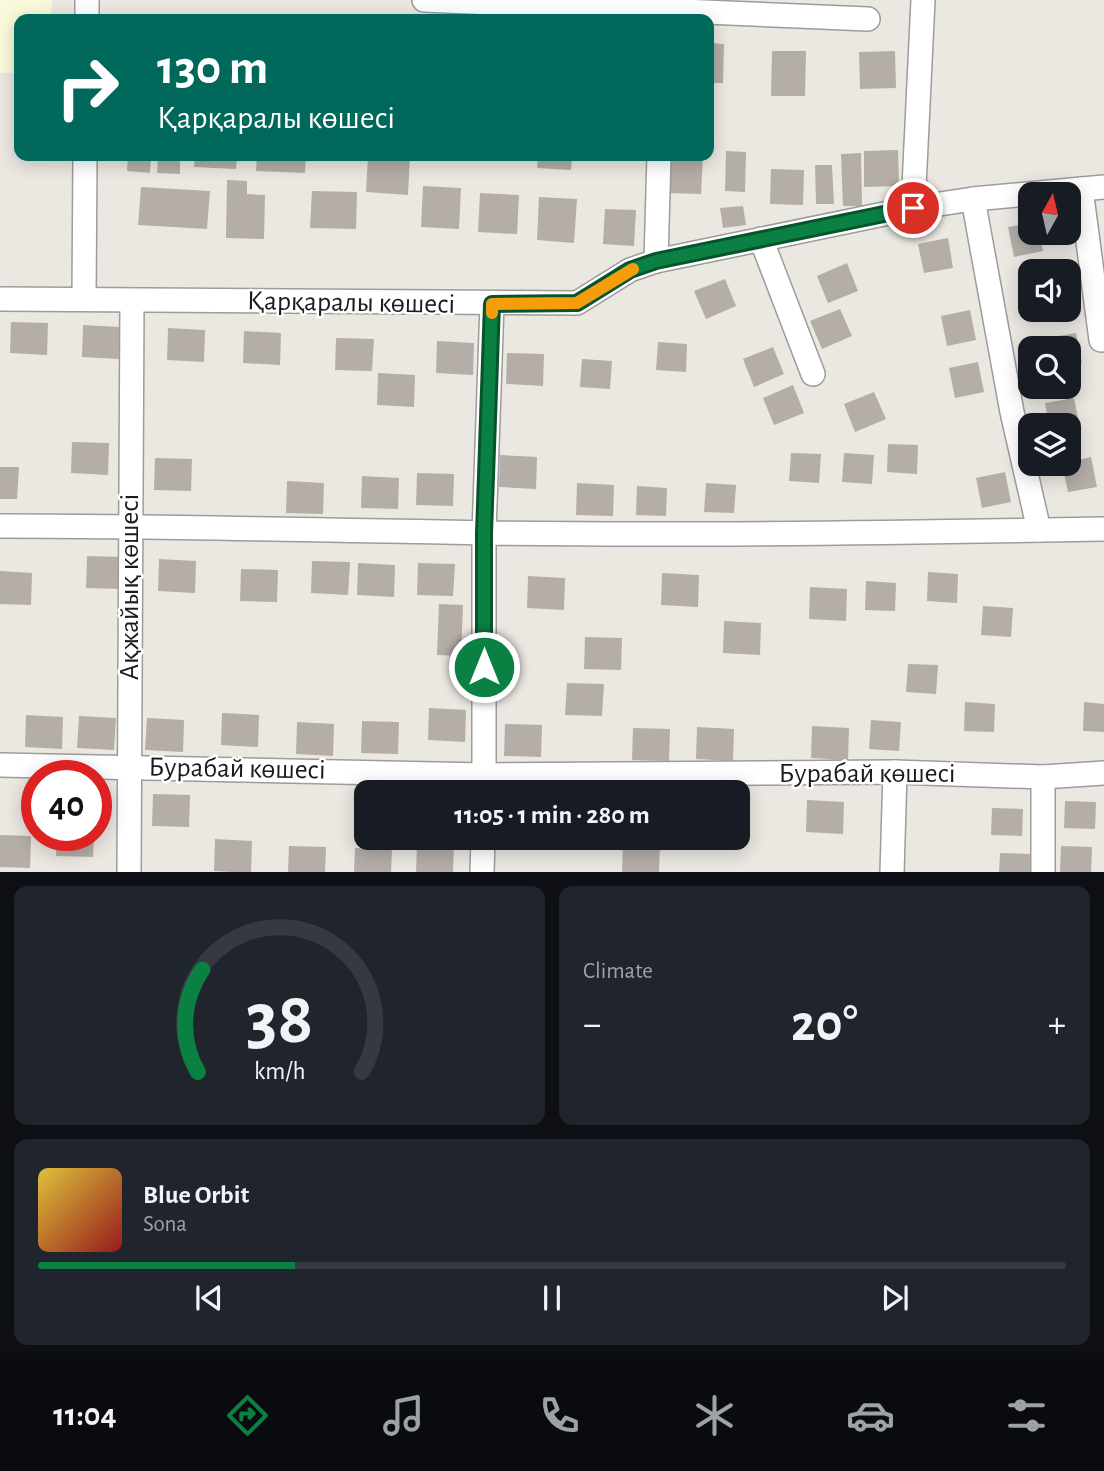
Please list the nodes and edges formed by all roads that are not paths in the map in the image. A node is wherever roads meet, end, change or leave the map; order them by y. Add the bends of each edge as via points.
1 (424, 0) edge
2 (922, 0) edge
3 (647, 14) edge
4 (714, 16) edge
5 (868, 19) dead end
6 (85, 161) edge
7 (659, 161) edge
8 (1104, 187) edge
9 (1082, 189) edge
10 (1018, 195) edge
11 (1082, 197) edge
12 (972, 199) junction
13 (913, 208) junction
14 (761, 239) junction
15 (656, 261) junction
16 (0, 299) edge
17 (84, 299) junction
18 (132, 301) junction
19 (492, 304) junction
20 (1101, 340) dead end
21 (813, 374) dead end
22 (0, 526) edge
23 (131, 526) junction
24 (1104, 529) edge
25 (1040, 530) junction
26 (484, 533) junction
27 (0, 765) edge
28 (130, 766) junction
29 (895, 772) junction
30 (1104, 774) edge
31 (1043, 777) junction
32 (405, 780) edge
33 (484, 780) edge
34 (621, 780) edge
35 (483, 850) edge
36 (129, 872) edge
37 (482, 872) edge
38 (892, 872) edge
39 (1042, 872) edge

1 - 3 street
2 - 13 street
4 - 5 street
6 - 17 street
7 - 15 street
8 - 9 street, Қарқаралы көшесі
10 - 12 street, Қарқаралы көшесі
11 - 20 street
12 - 13 street, Қарқаралы көшесі
12 - 25 street via 1012,412
13 - 14 street, Қарқаралы көшесі
14 - 15 street, Қарқаралы көшесі
14 - 21 street
15 - 19 street, Қарқаралы көшесі via 630,270 577,303
16 - 17 street, Қарқаралы көшесі
17 - 18 street, Қарқаралы көшесі
18 - 19 street, Қарқаралы көшесі
18 - 23 street, Ақжайық көшесі
19 - 26 street
22 - 23 street
23 - 26 street
23 - 28 street, Ақжайық көшесі
24 - 25 street
25 - 26 street
26 - 33 street
27 - 28 street, Бурабай көшесі
28 - 32 street, Бурабай көшесі
28 - 36 street, Ақжайық көшесі
29 - 31 street, Бурабай көшесі
29 - 34 street, Бурабай көшесі
29 - 38 street
30 - 31 street, Бурабай көшесі
31 - 39 street
35 - 37 street

